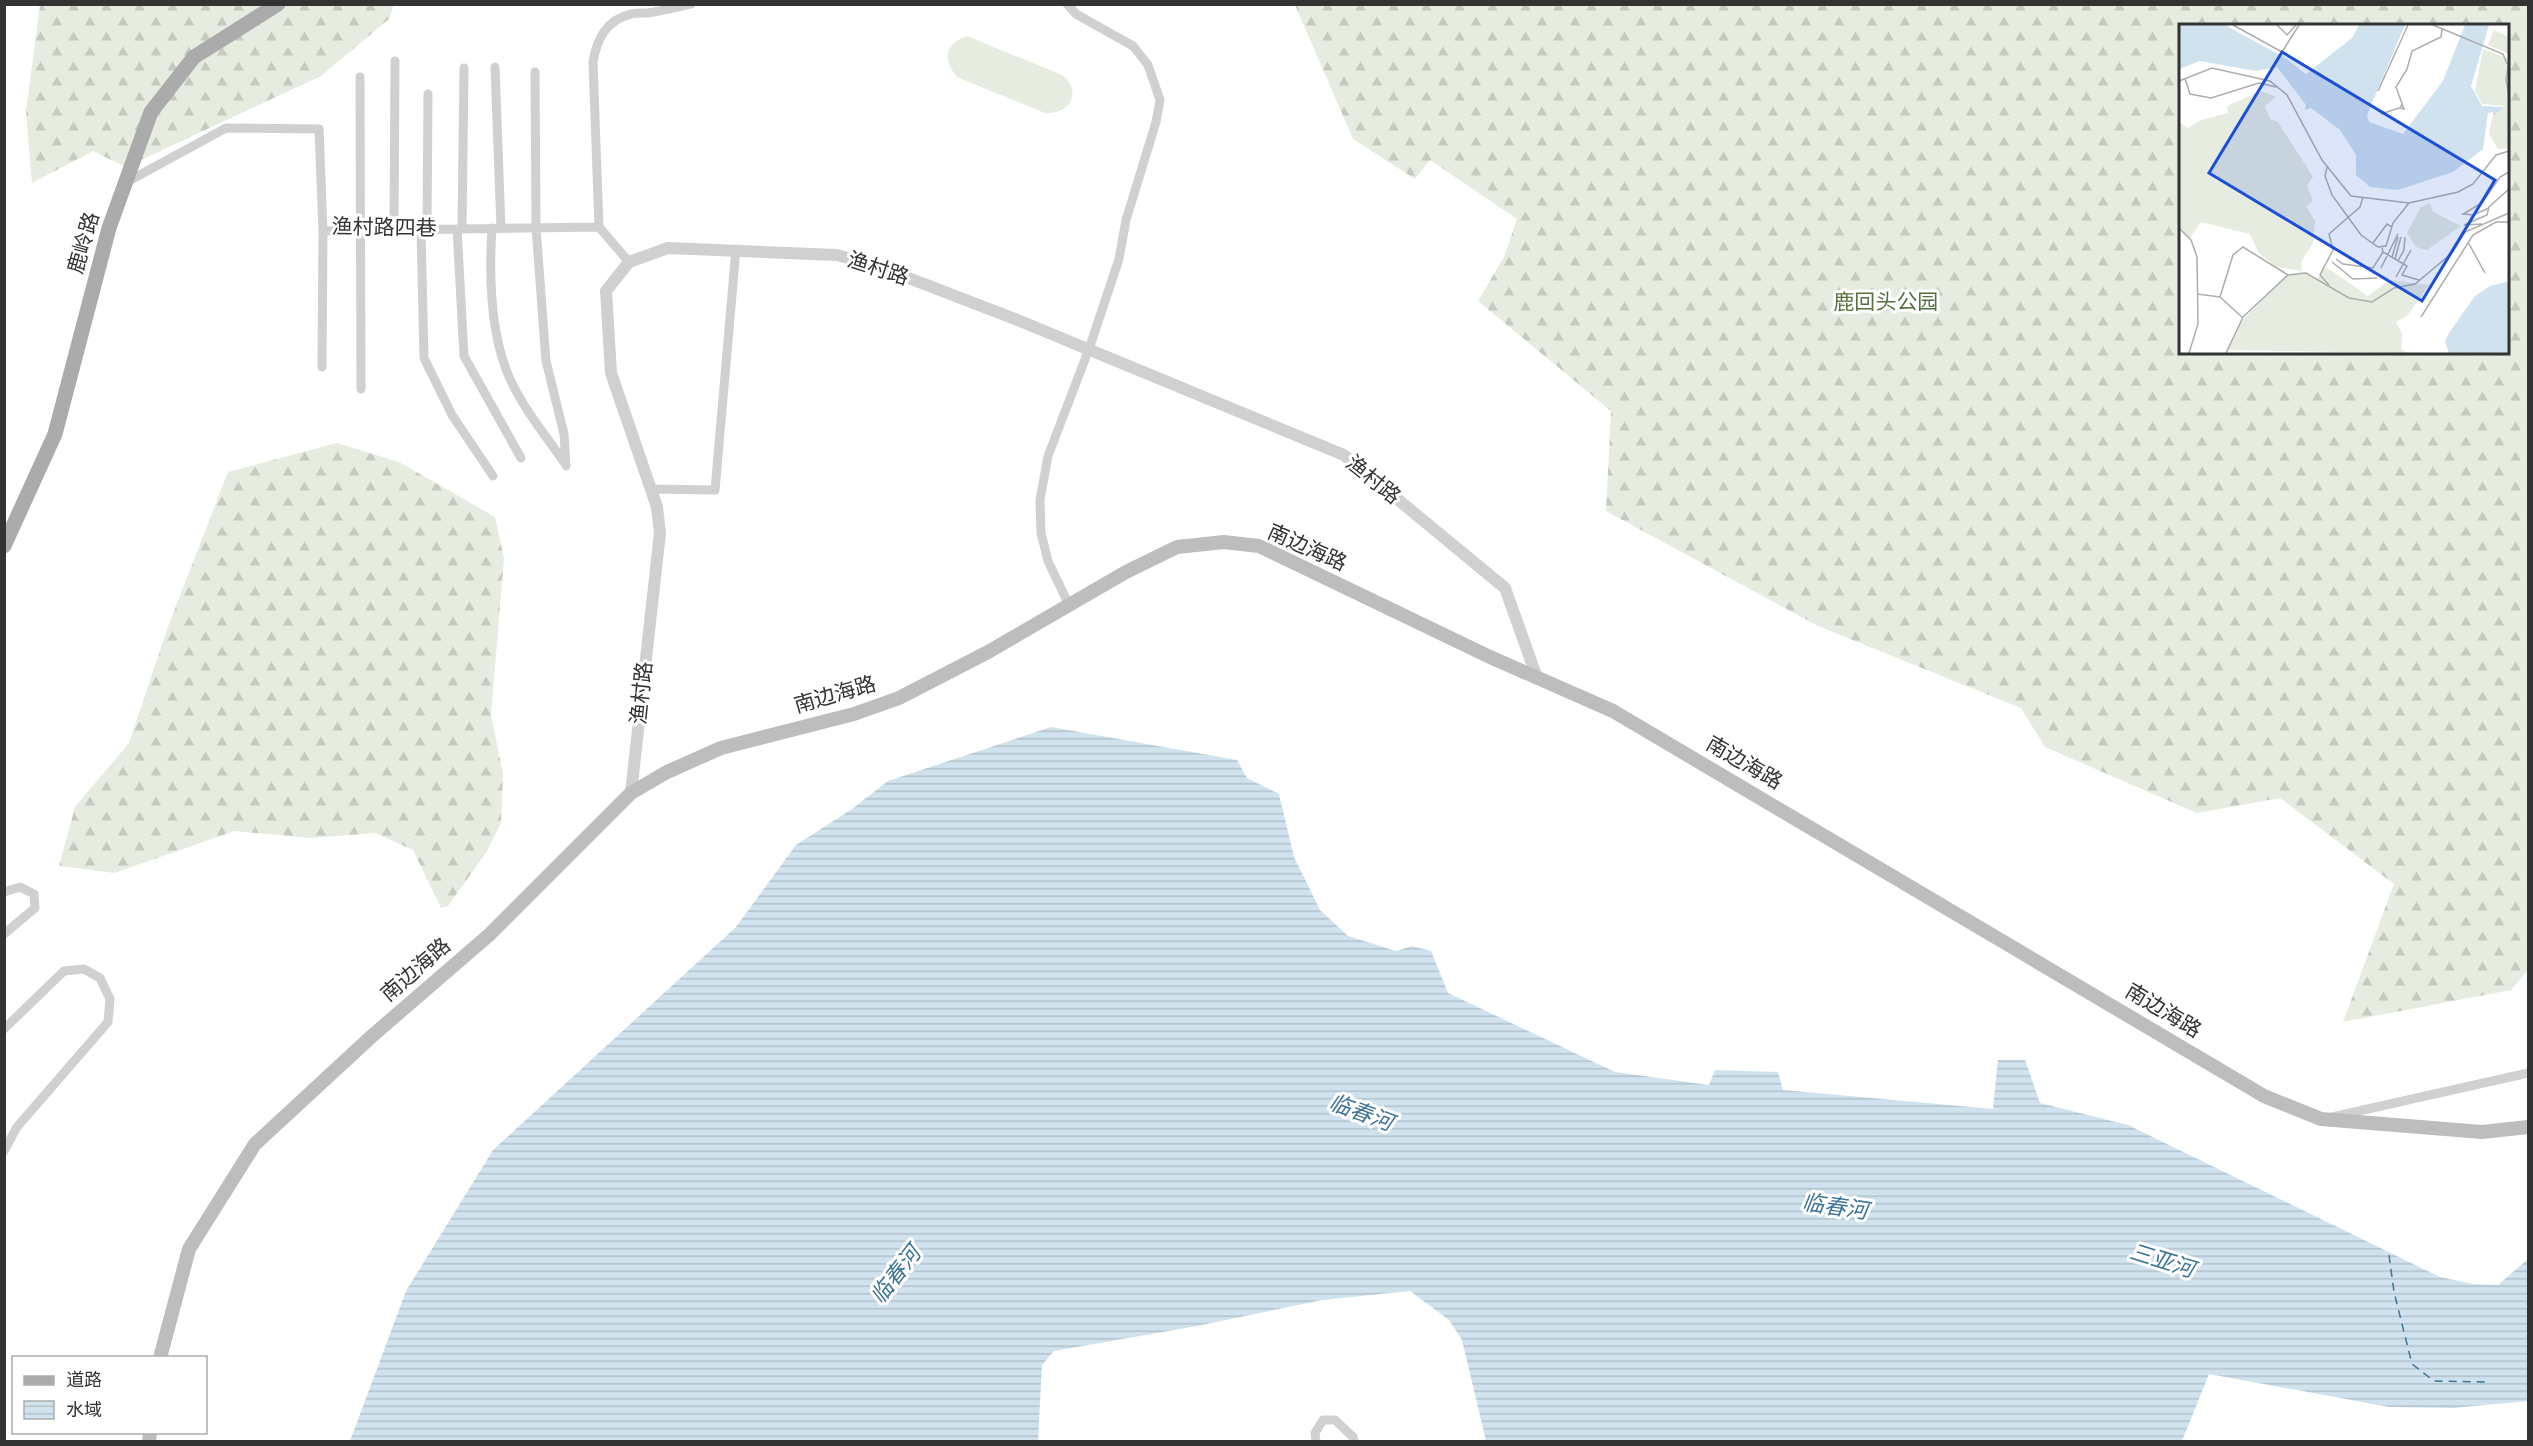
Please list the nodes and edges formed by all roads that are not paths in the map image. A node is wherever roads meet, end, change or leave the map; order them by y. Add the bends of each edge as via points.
1 (278, 4) edge
2 (691, 4) edge
3 (1067, 4) edge
4 (394, 61) dead end
5 (495, 67) dead end
6 (464, 68) dead end
7 (535, 72) dead end
8 (360, 76) dead end
9 (428, 94) dead end
10 (123, 184) junction
11 (599, 227) junction
12 (497, 228) junction
13 (536, 228) junction
14 (460, 229) junction
15 (394, 230) junction
16 (424, 230) junction
17 (323, 231) junction
18 (359, 231) junction
19 (736, 249) junction
20 (629, 261) junction
21 (1089, 350) junction
22 (322, 367) dead end
23 (362, 389) dead end
24 (521, 458) dead end
25 (493, 476) dead end
26 (651, 489) junction
27 (4, 546) edge
28 (1069, 605) junction
29 (1536, 675) junction
30 (631, 793) junction
31 (4, 892) edge
32 (4, 934) edge
33 (4, 1029) edge
34 (2529, 1073) edge
35 (2321, 1119) junction
36 (2529, 1127) edge
37 (4, 1151) edge
38 (161, 1356) edge
39 (1316, 1442) edge
40 (1354, 1442) edge

1 - 10 main road, 鹿岭路 via 194,57 151,112
2 - 11 street via 620,18 602,31 597,41 593,62
3 - 21 street via 1076,14 1133,45 1148,65 1160,100 1119,259
4 - 15 street
5 - 12 street
6 - 14 street
7 - 13 street
8 - 18 street
9 - 16 street
10 - 17 street, 渔村路四巷 via 226,128 319,129
10 - 27 main road, 鹿岭路 via 55,434
11 - 13 street, 渔村路四巷
11 - 20 street
12 - 13 street, 渔村路四巷
12 - 13 street via 489,278 500,347 510,379 566,466 564,434 546,361
12 - 14 street, 渔村路四巷
14 - 16 street, 渔村路四巷
14 - 24 street via 464,356
15 - 16 street, 渔村路四巷
15 - 18 street, 渔村路四巷
16 - 25 street via 424,358 452,415
17 - 18 street, 渔村路四巷
17 - 22 street
18 - 23 street
19 - 20 street, 渔村路 via 668,248
19 - 21 street, 渔村路 via 837,255 880,267
19 - 26 street via 715,490
20 - 26 street, 渔村路 via 606,291 611,373
21 - 28 street via 1048,456 1040,500 1041,533 1048,561
21 - 29 street, 渔村路 via 1344,455 1505,588
26 - 30 street, 渔村路 via 660,533
28 - 29 main road, 南边海路 via 1177,547 1224,542 1259,546 1490,657
28 - 30 main road, 南边海路 via 898,698 854,714 722,748
29 - 35 main road, 南边海路 via 1613,711 2264,1096
30 - 38 main road, 南边海路 via 489,935 255,1144 189,1249
31 - 32 street via 20,887 33,894 35,908
33 - 37 street via 64,972 84,969 100,978 110,999 108,1022 17,1127
34 - 35 street
35 - 36 main road, 南边海路 via 2482,1132
39 - 40 street via 1315,1433 1323,1420 1335,1420

